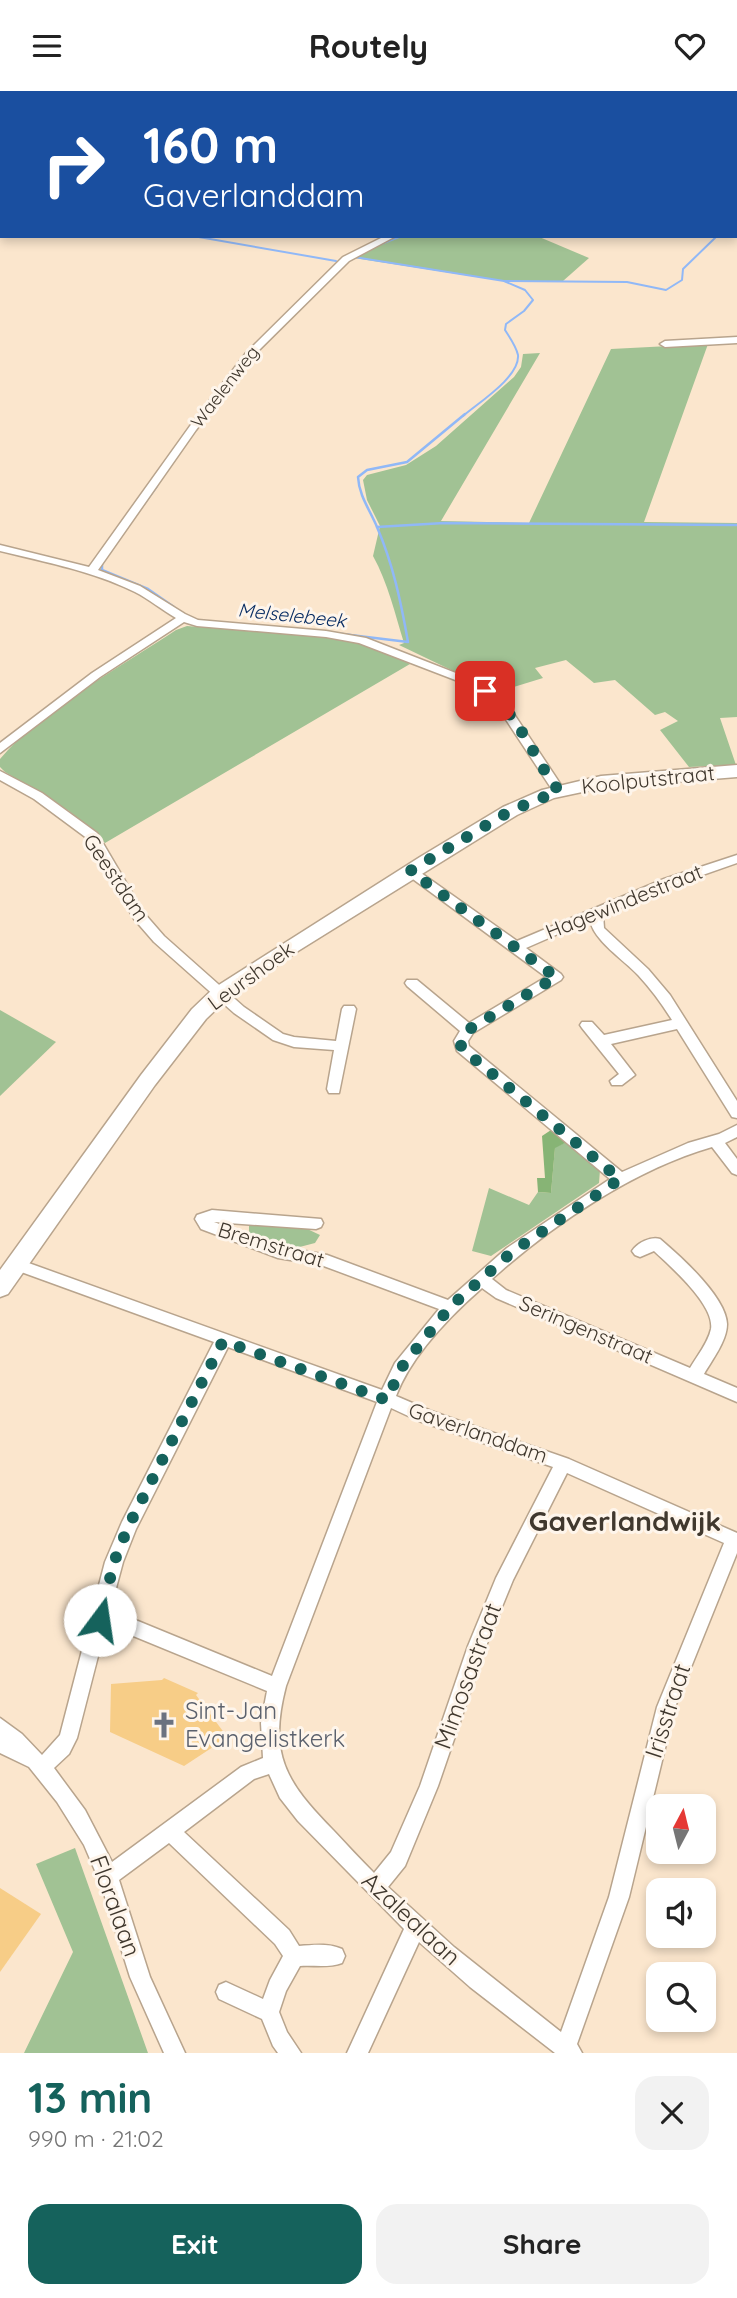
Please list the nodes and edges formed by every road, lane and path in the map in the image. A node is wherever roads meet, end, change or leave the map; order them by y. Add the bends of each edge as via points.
1 (388, 238) edge
2 (737, 340) edge
3 (665, 344) dead end
4 (0, 548) edge
5 (92, 571) junction
6 (182, 619) junction
7 (0, 749) edge
8 (737, 771) edge
9 (0, 775) edge
10 (559, 791) junction
11 (737, 859) edge
12 (410, 871) junction
13 (596, 912) junction
14 (516, 947) junction
15 (412, 983) dead end
16 (221, 993) junction
17 (349, 1009) dead end
18 (681, 1024) junction
19 (587, 1025) dead end
20 (468, 1030) junction
21 (601, 1041) junction
22 (341, 1046) junction
23 (617, 1081) dead end
24 (334, 1089) dead end
25 (737, 1113) edge
26 (737, 1130) edge
27 (715, 1141) junction
28 (737, 1169) edge
29 (620, 1179) junction
30 (316, 1223) dead end
31 (640, 1251) dead end
32 (18, 1265) junction
33 (481, 1279) junction
34 (0, 1288) edge
35 (450, 1307) junction
36 (223, 1341) junction
37 (694, 1376) junction
38 (737, 1395) edge
39 (387, 1400) junction
40 (564, 1464) junction
41 (735, 1540) edge
42 (100, 1620) junction
43 (277, 1686) junction
44 (0, 1727) edge
45 (0, 1743) edge
46 (274, 1763) junction
47 (42, 1767) junction
48 (171, 1832) junction
49 (109, 1876) junction
50 (375, 1888) junction
51 (415, 1928) junction
52 (293, 1956) junction
53 (335, 1956) dead end
54 (226, 1992) dead end
55 (269, 2013) junction
56 (568, 2050) edge
57 (175, 2053) edge
58 (291, 2053) edge
59 (357, 2053) edge

1 - 5 street, Waelenweg via 346,259 248,355
2 - 3 street
4 - 5 street
5 - 6 street via 135,587
6 - 7 street via 96,675
6 - 10 street via 352,638 462,679 505,707
8 - 10 street, Koolputstraat via 601,782
9 - 16 street, Geestdam via 38,796 93,837 139,916
10 - 12 street, Leurshoek via 510,811
11 - 13 street, Hagewindestraat
12 - 14 street
12 - 16 street, Leurshoek
13 - 14 street, Hagewindestraat
13 - 18 street via 598,929 643,972
14 - 20 street via 556,977
15 - 20 street
16 - 22 street, Geestdam via 278,1037
16 - 32 street, Leurshoek via 148,1080
17 - 22 street
18 - 21 street
18 - 25 street
19 - 21 street
20 - 29 street via 461,1048
21 - 23 street via 628,1075
22 - 24 street
26 - 27 street
27 - 28 street
27 - 29 street
29 - 33 street via 512,1252
30 - 35 street, Bremstraat via 202,1219 206,1225 284,1253 322,1259
31 - 37 street via 652,1239 692,1280 720,1323
32 - 34 street, Leurshoek
32 - 36 street, Gaverlanddam
33 - 35 street
33 - 37 street, Seringenstraat via 501,1294
35 - 39 street via 401,1368
36 - 39 street, Gaverlanddam
36 - 42 street via 128,1527
37 - 38 street, Seringenstraat
39 - 40 street, Gaverlanddam
39 - 43 street, Azalealaan
40 - 41 street, Gaverlanddam
40 - 50 street, Mimosastraat via 477,1646 429,1786 398,1859
41 - 56 street, Irisstraat via 666,1707 619,1897
42 - 43 street via 127,1625
42 - 47 street via 68,1738
43 - 46 street, Azalealaan via 267,1730
44 - 47 street, Floralaan
45 - 47 street, Floralaan
46 - 48 street via 248,1773
46 - 50 street, Azalealaan via 291,1799
47 - 49 street, Floralaan via 81,1823
48 - 49 street
48 - 52 street via 282,1937
49 - 57 street, Floralaan via 130,1949
50 - 51 street, Azalealaan
51 - 56 street, Azalealaan
51 - 59 street
52 - 53 street
52 - 55 street
54 - 55 street
55 - 58 street

